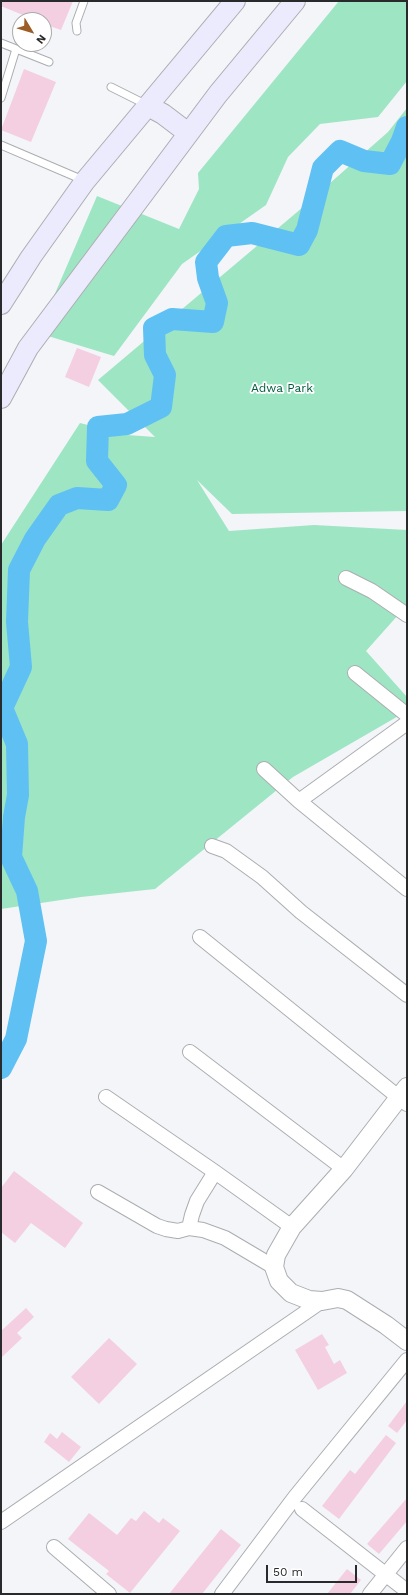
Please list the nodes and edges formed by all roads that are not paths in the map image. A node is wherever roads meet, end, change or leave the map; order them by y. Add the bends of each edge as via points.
1 (84, 1) edge
2 (235, 1) edge
3 (295, 1) edge
4 (77, 31) dead end
5 (1, 43) edge
6 (12, 47) edge
7 (15, 52) edge
8 (24, 52) edge
9 (49, 62) dead end
10 (111, 87) dead end
11 (1, 98) edge
12 (148, 106) junction
13 (188, 133) junction
14 (1, 145) edge
15 (85, 181) junction
16 (1, 304) edge
17 (1, 398) edge
18 (346, 578) dead end
19 (407, 614) edge
20 (355, 673) dead end
21 (407, 715) edge
22 (407, 723) edge
23 (264, 769) dead end
24 (299, 800) junction
25 (212, 846) dead end
26 (407, 889) edge
27 (200, 937) dead end
28 (407, 995) edge
29 (190, 1052) dead end
30 (404, 1096) edge
31 (106, 1097) dead end
32 (344, 1169) junction
33 (215, 1172) junction
34 (98, 1192) dead end
35 (292, 1227) junction
36 (189, 1228) junction
37 (274, 1267) junction
38 (322, 1301) junction
39 (407, 1341) edge
40 (407, 1360) edge
41 (302, 1509) dead end
42 (1, 1522) edge
43 (54, 1547) dead end
44 (407, 1548) edge
45 (385, 1575) junction
46 (407, 1591) edge
47 (109, 1594) edge
48 (222, 1594) edge
49 (370, 1594) edge

1 - 4 lane via 76,24
2 - 12 main road
3 - 13 main road
5 - 6 lane
7 - 11 lane
8 - 9 lane
10 - 12 lane
12 - 13 main road
12 - 15 main road
13 - 17 main road via 28,348
14 - 15 lane
15 - 16 main road
18 - 19 street via 372,591
20 - 21 street
22 - 24 street
23 - 24 street
24 - 26 street
25 - 28 street via 226,851 262,877 301,912
27 - 30 street
29 - 32 street
30 - 32 street
31 - 33 street
32 - 35 street
33 - 35 street
33 - 36 street via 197,1201
34 - 36 street via 161,1227 178,1231
35 - 37 street via 276,1255
36 - 37 street via 225,1238
37 - 38 street via 279,1281 291,1293 309,1300
38 - 39 street via 338,1298 347,1300
38 - 42 street
40 - 48 street via 295,1497
41 - 45 street
43 - 47 street
44 - 45 street
45 - 46 street
45 - 49 street

